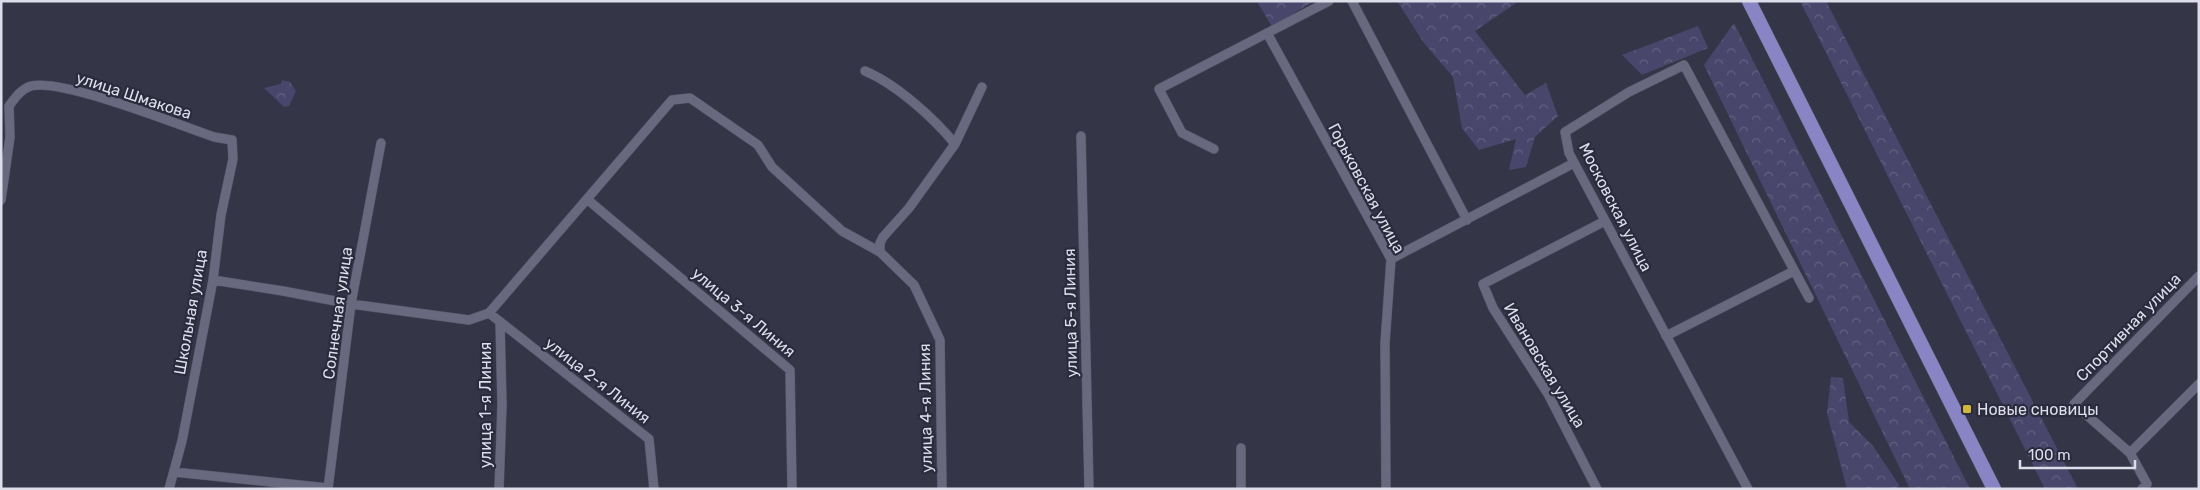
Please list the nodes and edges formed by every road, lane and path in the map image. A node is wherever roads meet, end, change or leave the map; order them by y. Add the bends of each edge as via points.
1 (1329, 1) edge
2 (1352, 1) edge
3 (1749, 1) edge
4 (1267, 33) junction
5 (865, 71) dead end
6 (982, 88) dead end
7 (5, 104) edge
8 (1080, 136) dead end
9 (232, 140) joint
10 (381, 143) dead end
11 (955, 144) junction
12 (1214, 150) dead end
13 (1574, 163) junction
14 (1, 200) edge
15 (588, 200) junction
16 (1467, 220) junction
17 (1604, 221) junction
18 (880, 252) junction
19 (1391, 259) junction
20 (1794, 271) junction
21 (2199, 276) edge
22 (213, 280) junction
23 (1809, 298) dead end
24 (351, 304) junction
25 (488, 313) junction
26 (500, 322) junction
27 (1666, 336) junction
28 (2199, 384) edge
29 (1241, 448) dead end
30 (2130, 453) junction
31 (174, 472) junction
32 (328, 488) edge
33 (169, 489) edge
34 (499, 489) edge
35 (654, 489) edge
36 (792, 489) edge
37 (942, 489) edge
38 (1089, 489) edge
39 (1241, 489) edge
40 (1386, 489) edge
41 (1596, 489) edge
42 (1748, 489) edge
43 (1994, 489) edge
44 (2142, 489) edge

1 - 4 street
2 - 16 street
3 - 43 main road
4 - 12 street via 1159,89 1182,132
4 - 19 street, Горьковская улица
5 - 11 street via 877,76 937,122
6 - 11 street
7 - 9 street, улица Шмакова via 30,86 75,90
7 - 14 street, улица Шмакова via 10,137
8 - 38 street, улица 5-я Линия
9 - 22 street, Школьная улица via 233,159 221,215
10 - 24 street, Солнечная улица
11 - 18 street via 909,208 883,237
13 - 16 street
13 - 17 street, Московская улица
13 - 20 street, Московская улица via 1568,153 1565,132 1629,92 1684,65
15 - 18 street, улица 4-я Линия via 672,100 690,98 758,145 772,167 842,231
15 - 25 street
15 - 36 street, улица 3-я Линия via 790,370
16 - 19 street
17 - 27 street, Московская улица
17 - 41 street, Ивановская улица via 1483,284 1493,308 1548,394
18 - 37 street, улица 4-я Линия via 914,285 940,340
19 - 40 street, Горьковская улица via 1385,343
20 - 23 street, Московская улица
20 - 27 street
21 - 30 street, Спортивная улица via 2074,404
22 - 24 street
22 - 31 street, Школьная улица
24 - 25 street via 468,320
24 - 32 street, Солнечная улица
25 - 26 street, улица 2-я Линия
26 - 34 street, улица 1-я Линия
26 - 35 street, улица 2-я Линия via 649,439
27 - 42 street, Московская улица
28 - 30 street
29 - 39 street
30 - 44 street via 2147,484
31 - 32 street
31 - 33 street, Школьная улица

